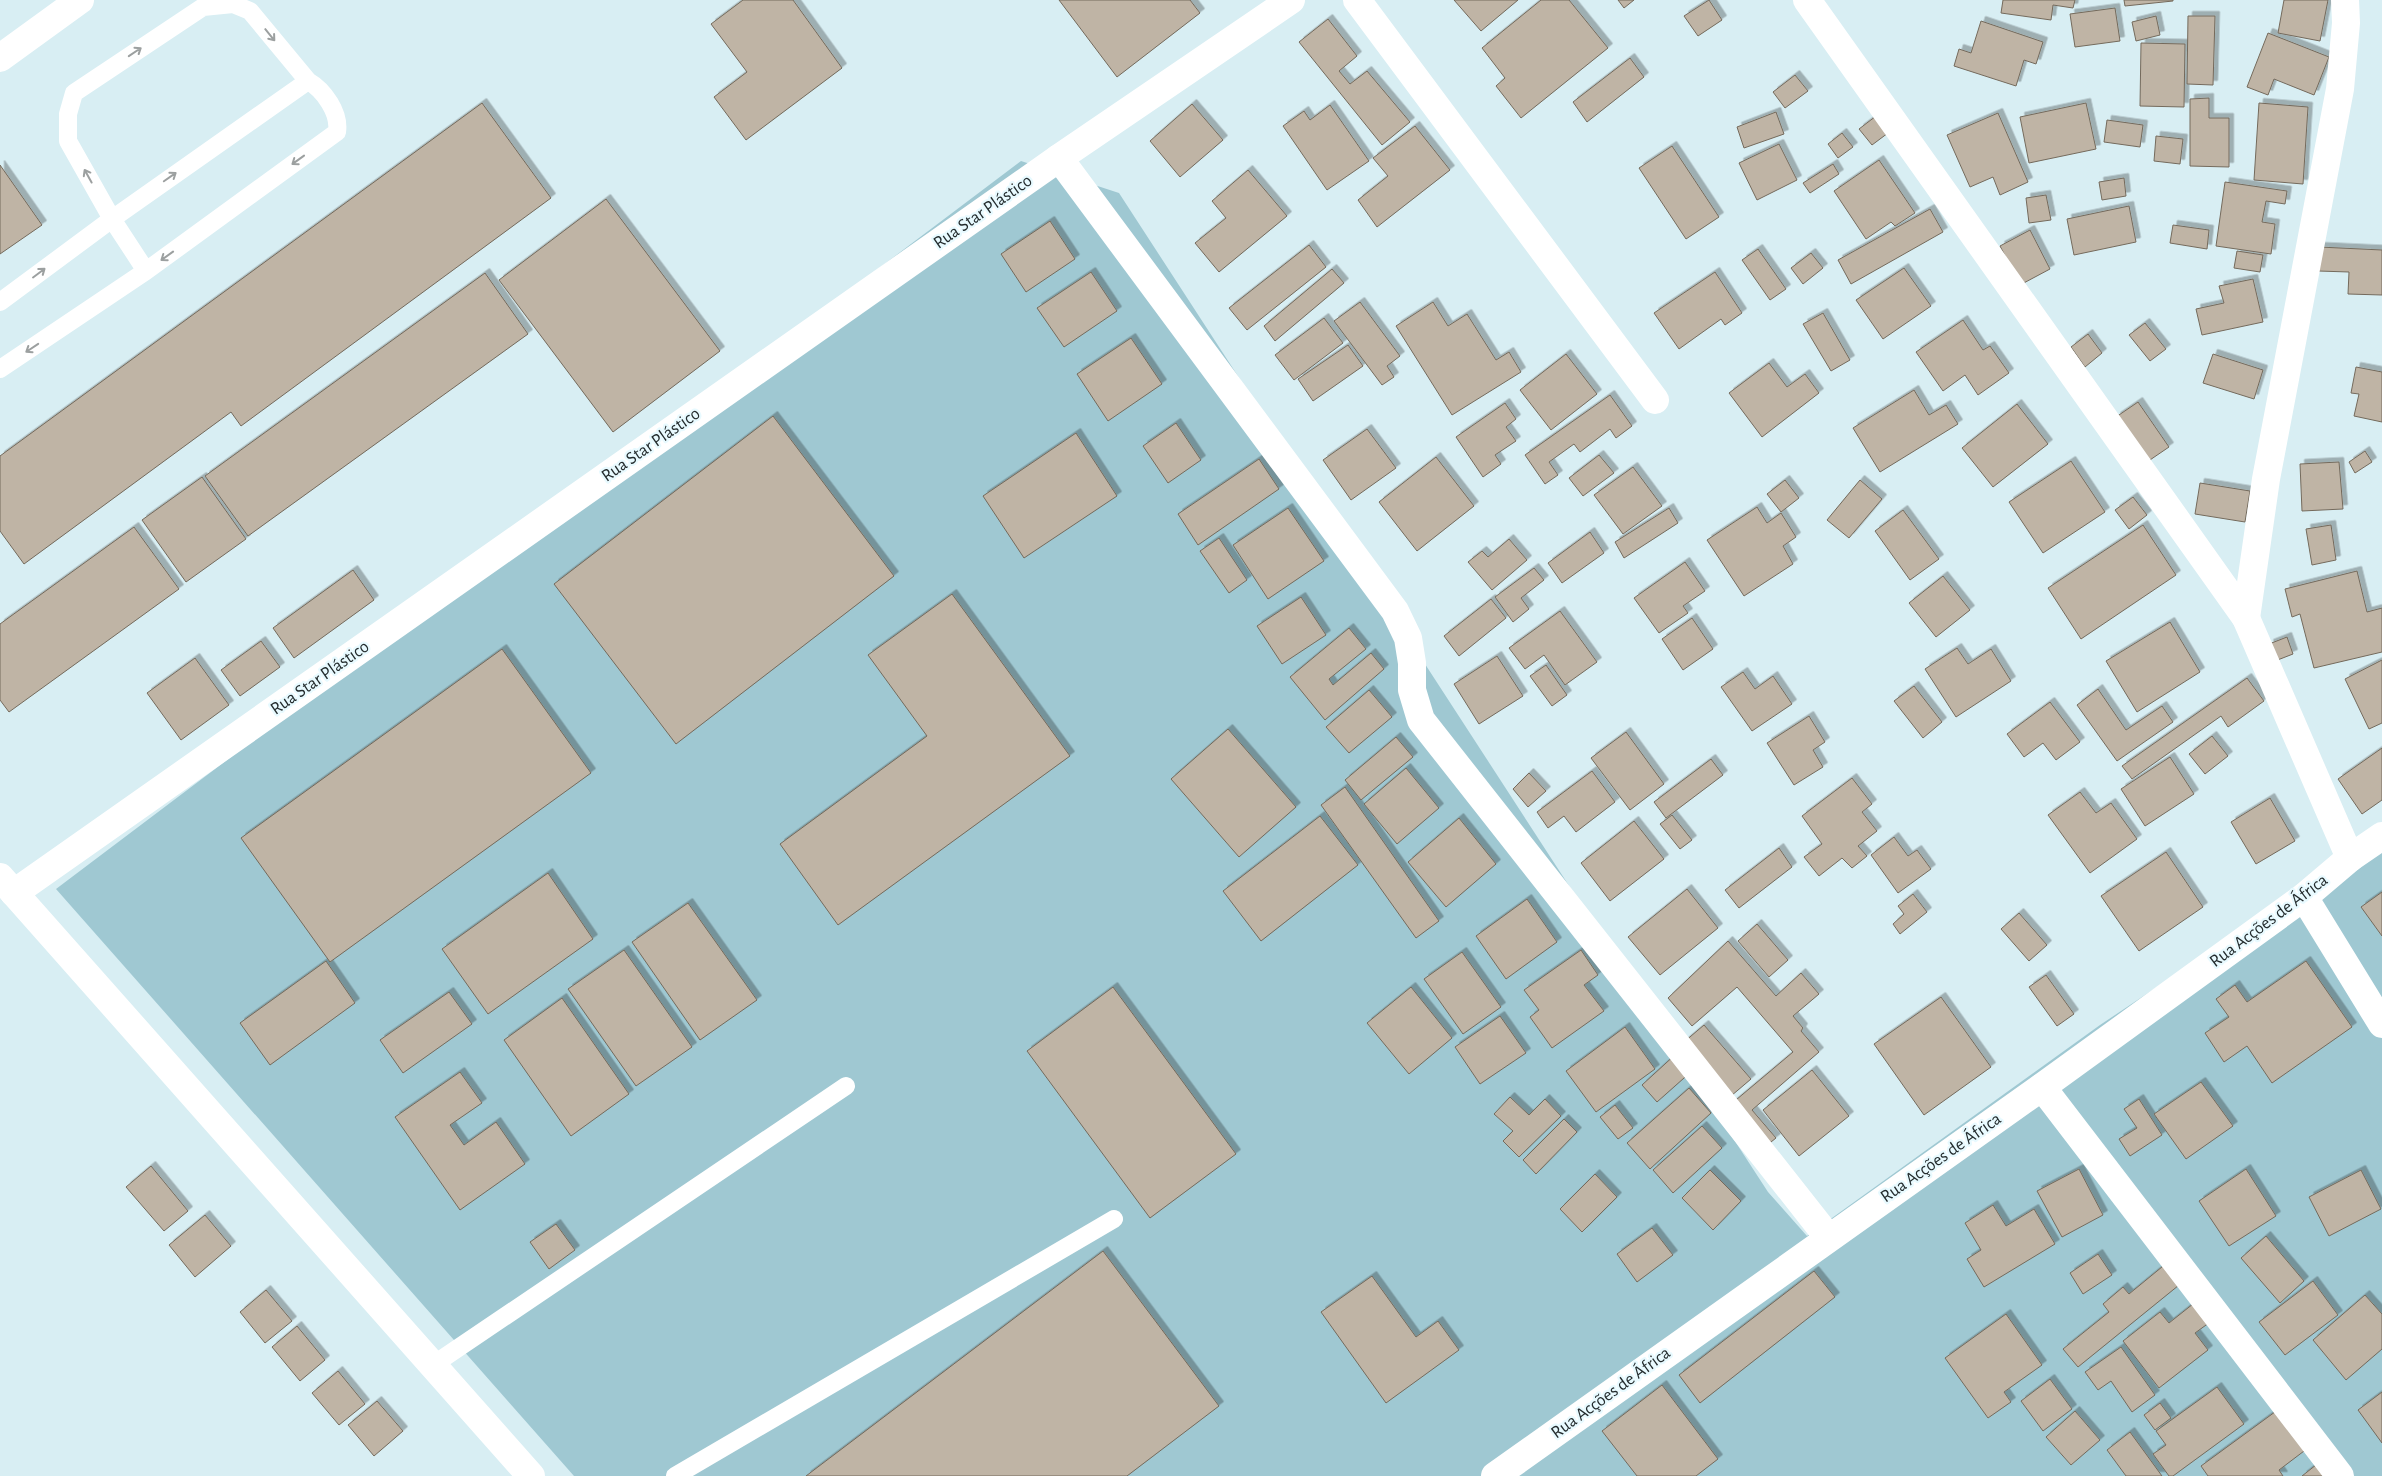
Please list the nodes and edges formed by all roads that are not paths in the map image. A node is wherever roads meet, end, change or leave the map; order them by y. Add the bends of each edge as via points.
1 (80, 0) edge
2 (1291, 0) edge
3 (1357, 0) edge
4 (1806, 0) edge
5 (2345, 0) edge
6 (0, 58) edge
7 (308, 81) junction
8 (1059, 158) junction
9 (112, 219) junction
10 (146, 271) junction
11 (0, 302) edge
12 (0, 370) edge
13 (1654, 400) dead end
14 (2246, 618) junction
15 (2382, 836) edge
16 (2350, 858) junction
17 (7, 885) edge
18 (2304, 897) junction
19 (2382, 1024) edge
20 (846, 1086) dead end
21 (2042, 1087) junction
22 (1114, 1218) dead end
23 (1828, 1237) junction
24 (433, 1365) junction
25 (531, 1476) edge
26 (675, 1476) edge
27 (1495, 1476) edge
28 (2340, 1476) edge

1 - 6 street
2 - 8 street, Rua Star Plástico
3 - 13 street
4 - 14 street
5 - 14 street via 2340,89 2266,479
9 -> 7 lane
9 -> 7 lane via 68,141 68,114 74,93 203,7 233,4 250,11
7 -> 10 lane via 318,87 339,121 338,132
8 - 17 street, Rua Star Plástico
8 - 23 street via 1395,611 1408,638 1412,690 1421,720
9 - 10 lane
11 -> 9 lane
10 -> 12 lane
14 - 16 street
15 - 16 street, Rua Acções de África
16 - 18 street, Rua Acções de África
17 - 24 street
18 - 19 street
18 - 21 street, Rua Acções de África
20 - 24 lane
21 - 23 street, Rua Acções de África
21 - 28 street
22 - 26 lane
23 - 27 street, Rua Acções de África
24 - 25 street

